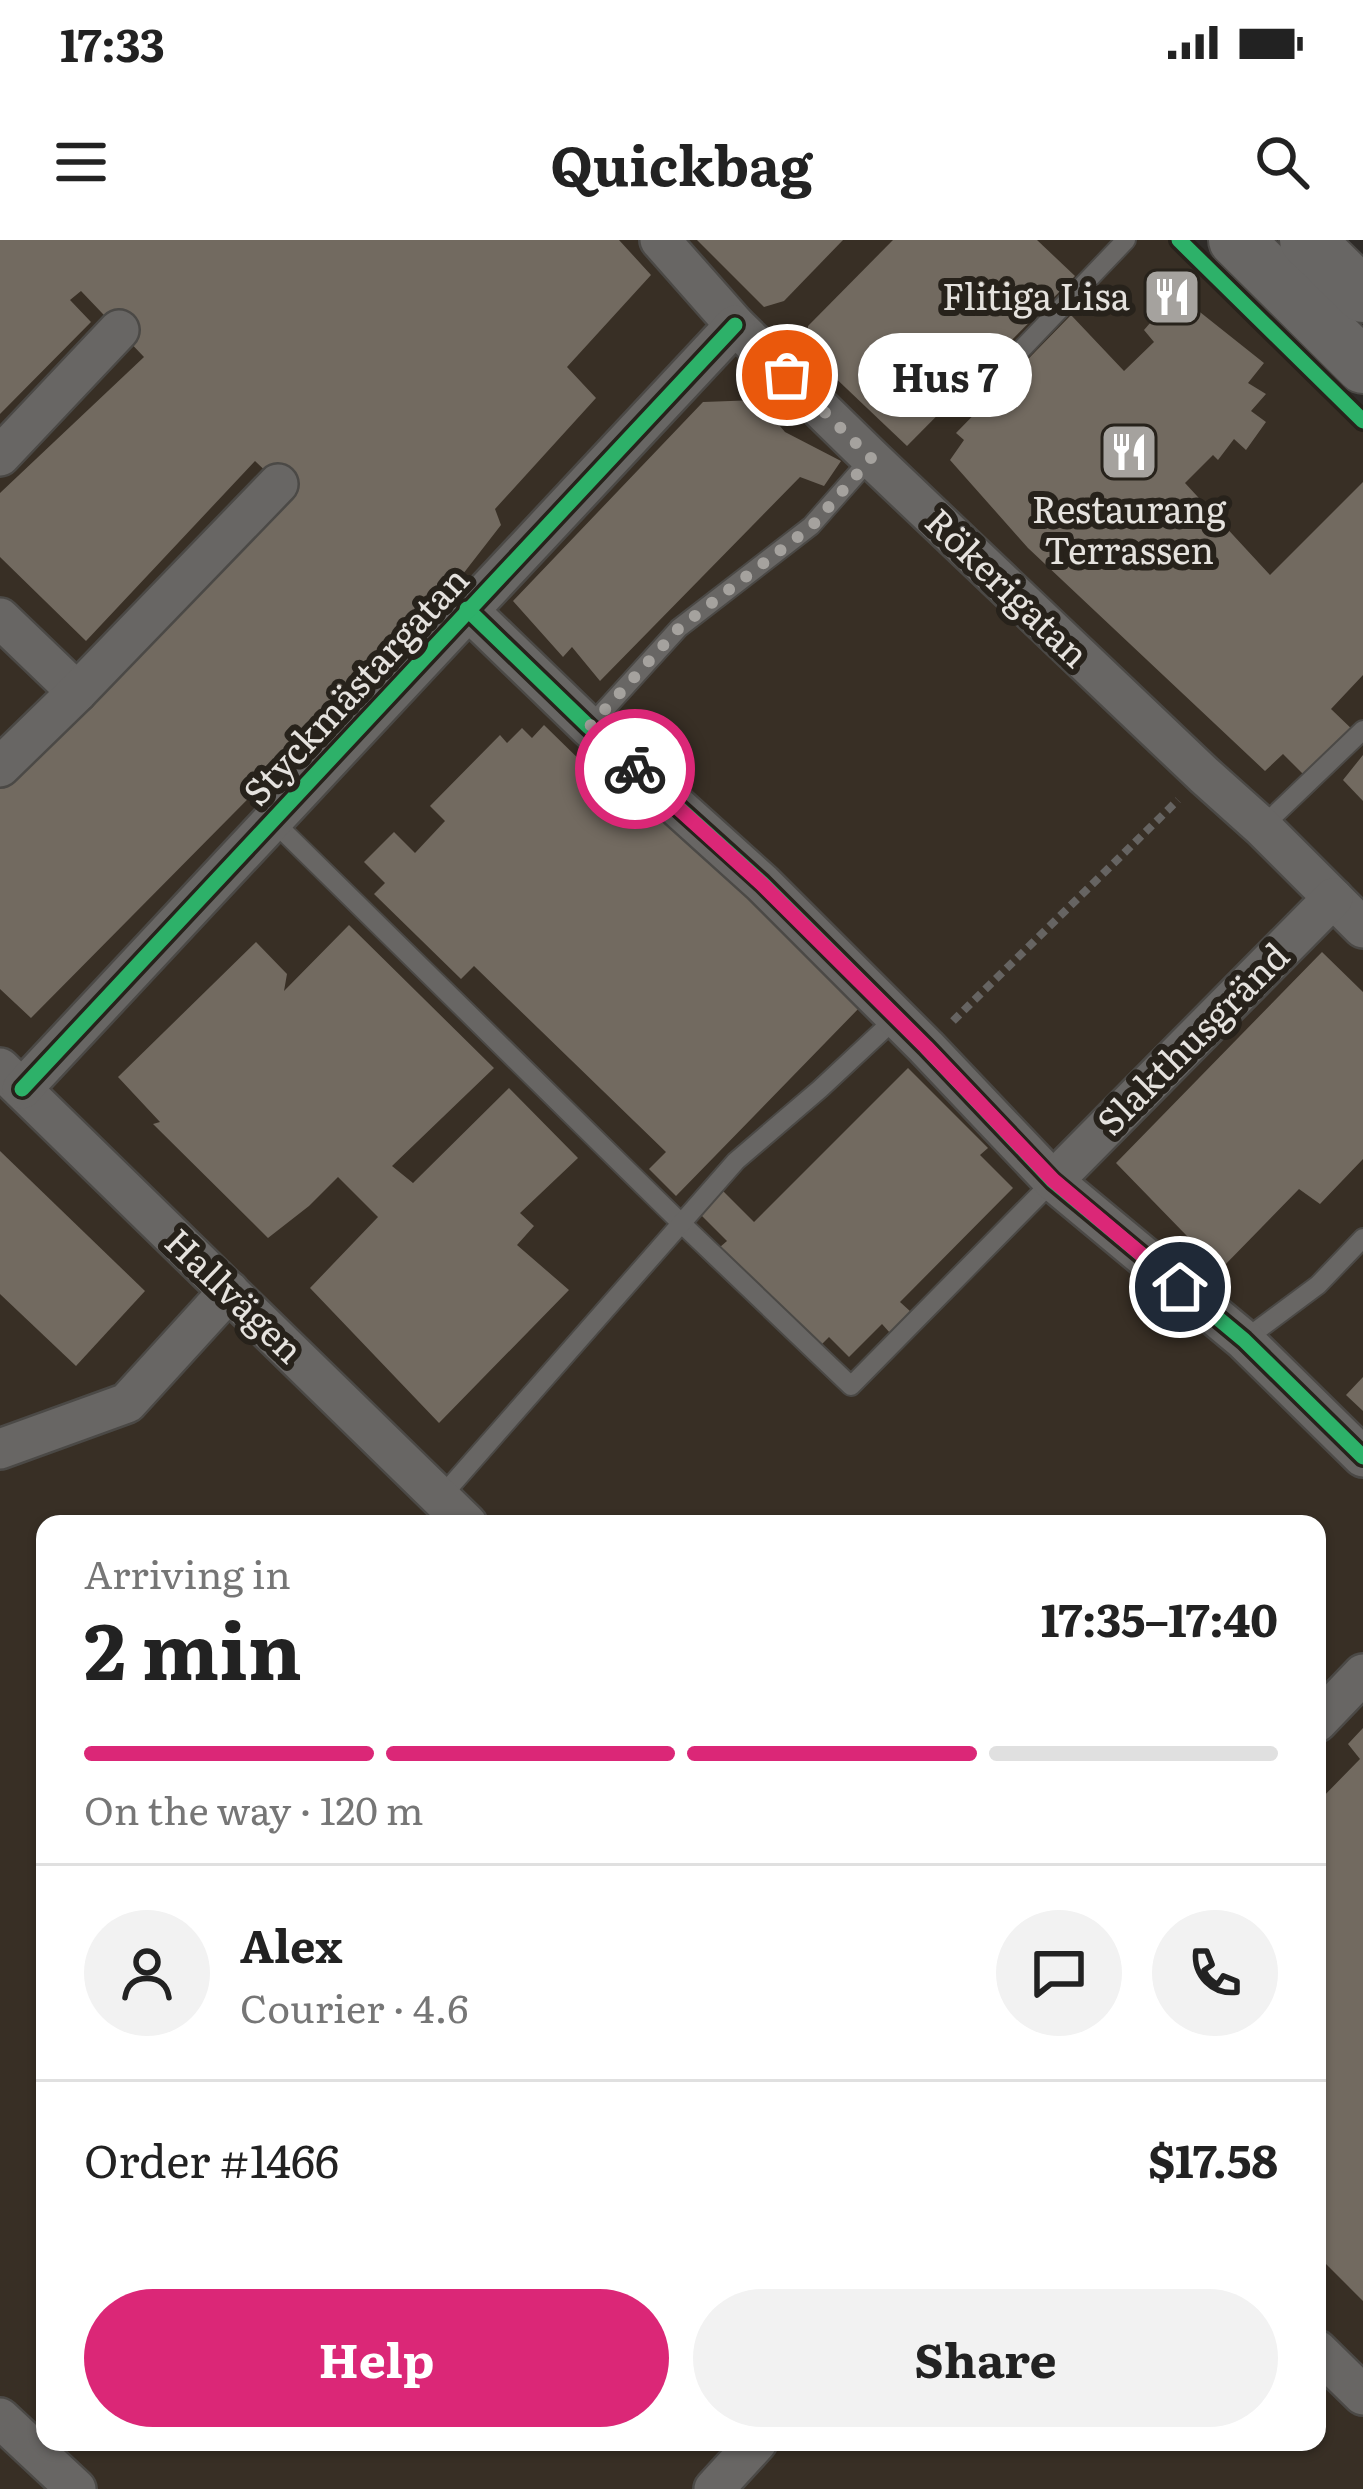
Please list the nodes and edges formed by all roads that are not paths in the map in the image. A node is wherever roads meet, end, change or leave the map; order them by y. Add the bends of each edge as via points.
1 (660, 240) edge
2 (1126, 240) edge
3 (1236, 240) edge
4 (1307, 240) edge
5 (1363, 295) edge
6 (735, 325) junction
7 (118, 330) dead end
8 (1363, 366) edge
9 (975, 398) dead end
10 (0, 455) edge
11 (871, 458) junction
12 (278, 484) dead end
13 (467, 609) junction
14 (0, 618) edge
15 (77, 692) junction
16 (589, 727) junction
17 (1363, 730) edge
18 (0, 767) edge
19 (273, 821) junction
20 (1262, 827) junction
21 (1333, 898) junction
22 (1363, 928) edge
23 (896, 1018) junction
24 (11, 1079) edge
25 (1053, 1180) junction
26 (681, 1223) junction
27 (1363, 1238) edge
28 (229, 1291) junction
29 (1244, 1340) junction
30 (0, 1449) edge
31 (1363, 1457) edge
32 (454, 1510) edge
33 (1363, 1674) edge
34 (1326, 1713) edge
35 (1326, 2359) edge
36 (1363, 2395) edge
37 (0, 2418) edge
38 (749, 2451) edge
39 (76, 2489) edge
40 (714, 2489) edge

1 - 6 street, Rökerigatan
2 - 9 lane
3 - 8 main road
4 - 5 main road
6 - 11 street, Rökerigatan
6 - 13 street, Styckmästargatan
7 - 10 street
11 - 16 lane via 812,526 679,628
11 - 20 street, Rökerigatan
12 - 15 street
13 - 16 street
13 - 19 street, Styckmästargatan
14 - 15 street
15 - 18 street
16 - 23 street
17 - 20 lane
19 - 24 street, Styckmästargatan
19 - 26 lane
20 - 21 street, Rökerigatan
21 - 22 street, Rökerigatan
21 - 25 street, Slakthusgränd
23 - 25 street
23 - 26 lane via 736,1162
24 - 28 street, Hallvägen
25 - 26 lane via 851,1386
25 - 29 street
26 - 32 lane
27 - 29 lane via 1318,1285
28 - 30 street via 127,1403
28 - 32 street, Hallvägen
29 - 31 street
33 - 34 street
35 - 36 street
37 - 39 street
38 - 40 street

